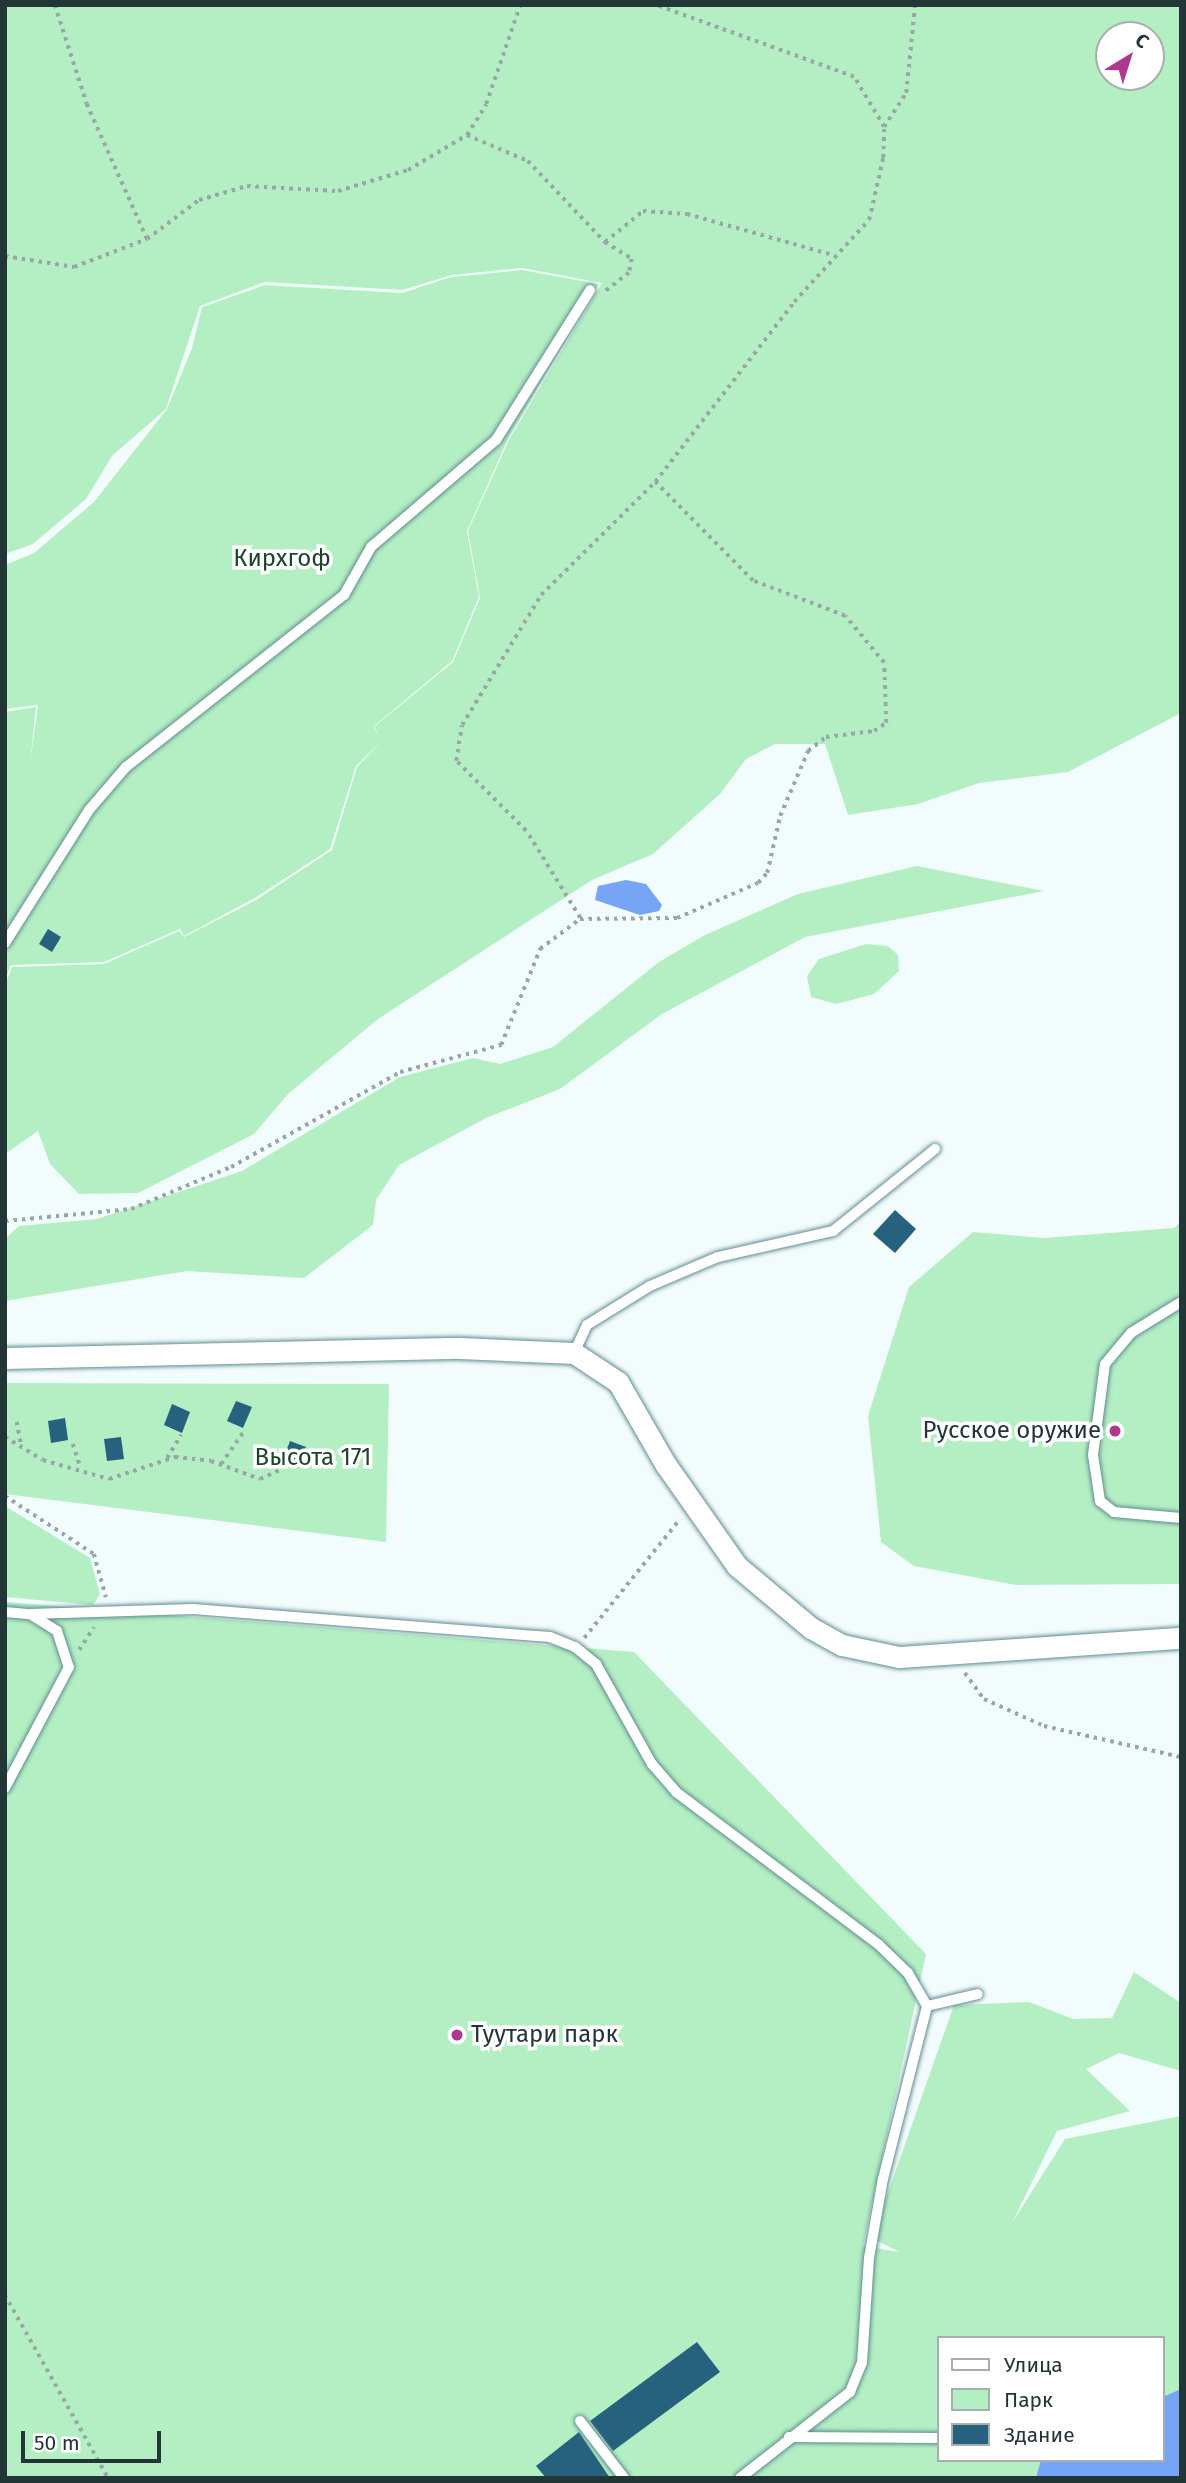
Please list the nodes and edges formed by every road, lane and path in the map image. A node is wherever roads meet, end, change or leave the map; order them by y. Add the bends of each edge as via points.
1 (55, 5) edge
2 (520, 5) edge
3 (655, 5) edge
4 (915, 5) edge
5 (884, 127) junction
6 (467, 135) junction
7 (147, 239) junction
8 (605, 242) junction
9 (834, 255) junction
10 (5, 256) edge
11 (590, 290) joint
12 (655, 482) junction
13 (580, 919) junction
14 (5, 943) edge
15 (935, 1149) dead end
16 (5, 1221) edge
17 (1181, 1302) edge
18 (573, 1353) junction
19 (5, 1358) edge
20 (17, 1422) dead end
21 (244, 1431) dead end
22 (181, 1435) dead end
23 (5, 1437) edge
24 (73, 1444) dead end
25 (21, 1445) junction
26 (165, 1459) junction
27 (221, 1464) junction
28 (80, 1466) junction
29 (279, 1470) dead end
30 (5, 1496) edge
31 (691, 1503) junction
32 (1181, 1518) edge
33 (5, 1612) edge
34 (108, 1613) junction
35 (30, 1614) junction
36 (1181, 1638) edge
37 (575, 1647) junction
38 (949, 1652) junction
39 (69, 1667) junction
40 (1181, 1757) edge
41 (5, 1788) edge
42 (978, 1994) dead end
43 (927, 2006) junction
44 (5, 2295) edge
45 (580, 2421) dead end
46 (786, 2437) junction
47 (937, 2438) edge
48 (108, 2478) edge
49 (624, 2478) edge
50 (740, 2478) edge

1 - 7 path via 87,104
2 - 6 path via 486,104
3 - 5 path via 854,77
4 - 5 path via 906,93
5 - 9 path via 881,183 869,220
6 - 7 path via 408,170 338,191 247,186 199,200
6 - 8 path via 527,161
7 - 10 path via 74,267
8 - 9 path via 643,211 687,214
8 - 11 path via 632,259 629,274 599,295
9 - 12 path via 687,434
11 - 14 lane via 496,440 372,547 344,596 126,767 89,810
12 - 13 path via 541,595 462,725 456,761 526,831
12 - 13 path via 753,581 845,616 884,663 889,706 886,723 874,731 826,737 808,751 780,816 767,873 758,883 677,918
13 - 16 path via 541,949 501,1045 400,1072 230,1167 131,1209
15 - 18 lane via 834,1231 718,1257 650,1286 587,1325
17 - 32 lane via 1131,1333 1105,1364 1093,1455 1100,1501 1114,1512
18 - 19 street via 460,1348
18 - 31 street via 618,1382
20 - 25 path
21 - 27 path
22 - 26 path
23 - 25 path
24 - 28 path
25 - 28 path via 43,1460
26 - 27 path
26 - 28 path via 121,1480
27 - 29 path via 260,1479
30 - 34 path via 94,1555 105,1582
31 - 37 path via 625,1592
31 - 38 street via 737,1566 811,1628 881,1656
33 - 35 lane
34 - 35 lane
34 - 37 lane via 192,1609 550,1637
34 - 39 path
35 - 39 lane via 57,1631
36 - 38 street
37 - 43 lane via 596,1664 652,1764 676,1792 879,1945 908,1973
38 - 40 path via 984,1699 1044,1726
39 - 41 lane
42 - 43 lane
43 - 46 lane via 883,2179 869,2258 862,2363 850,2392 830,2413
44 - 48 path
45 - 49 lane
46 - 47 lane
46 - 50 lane

